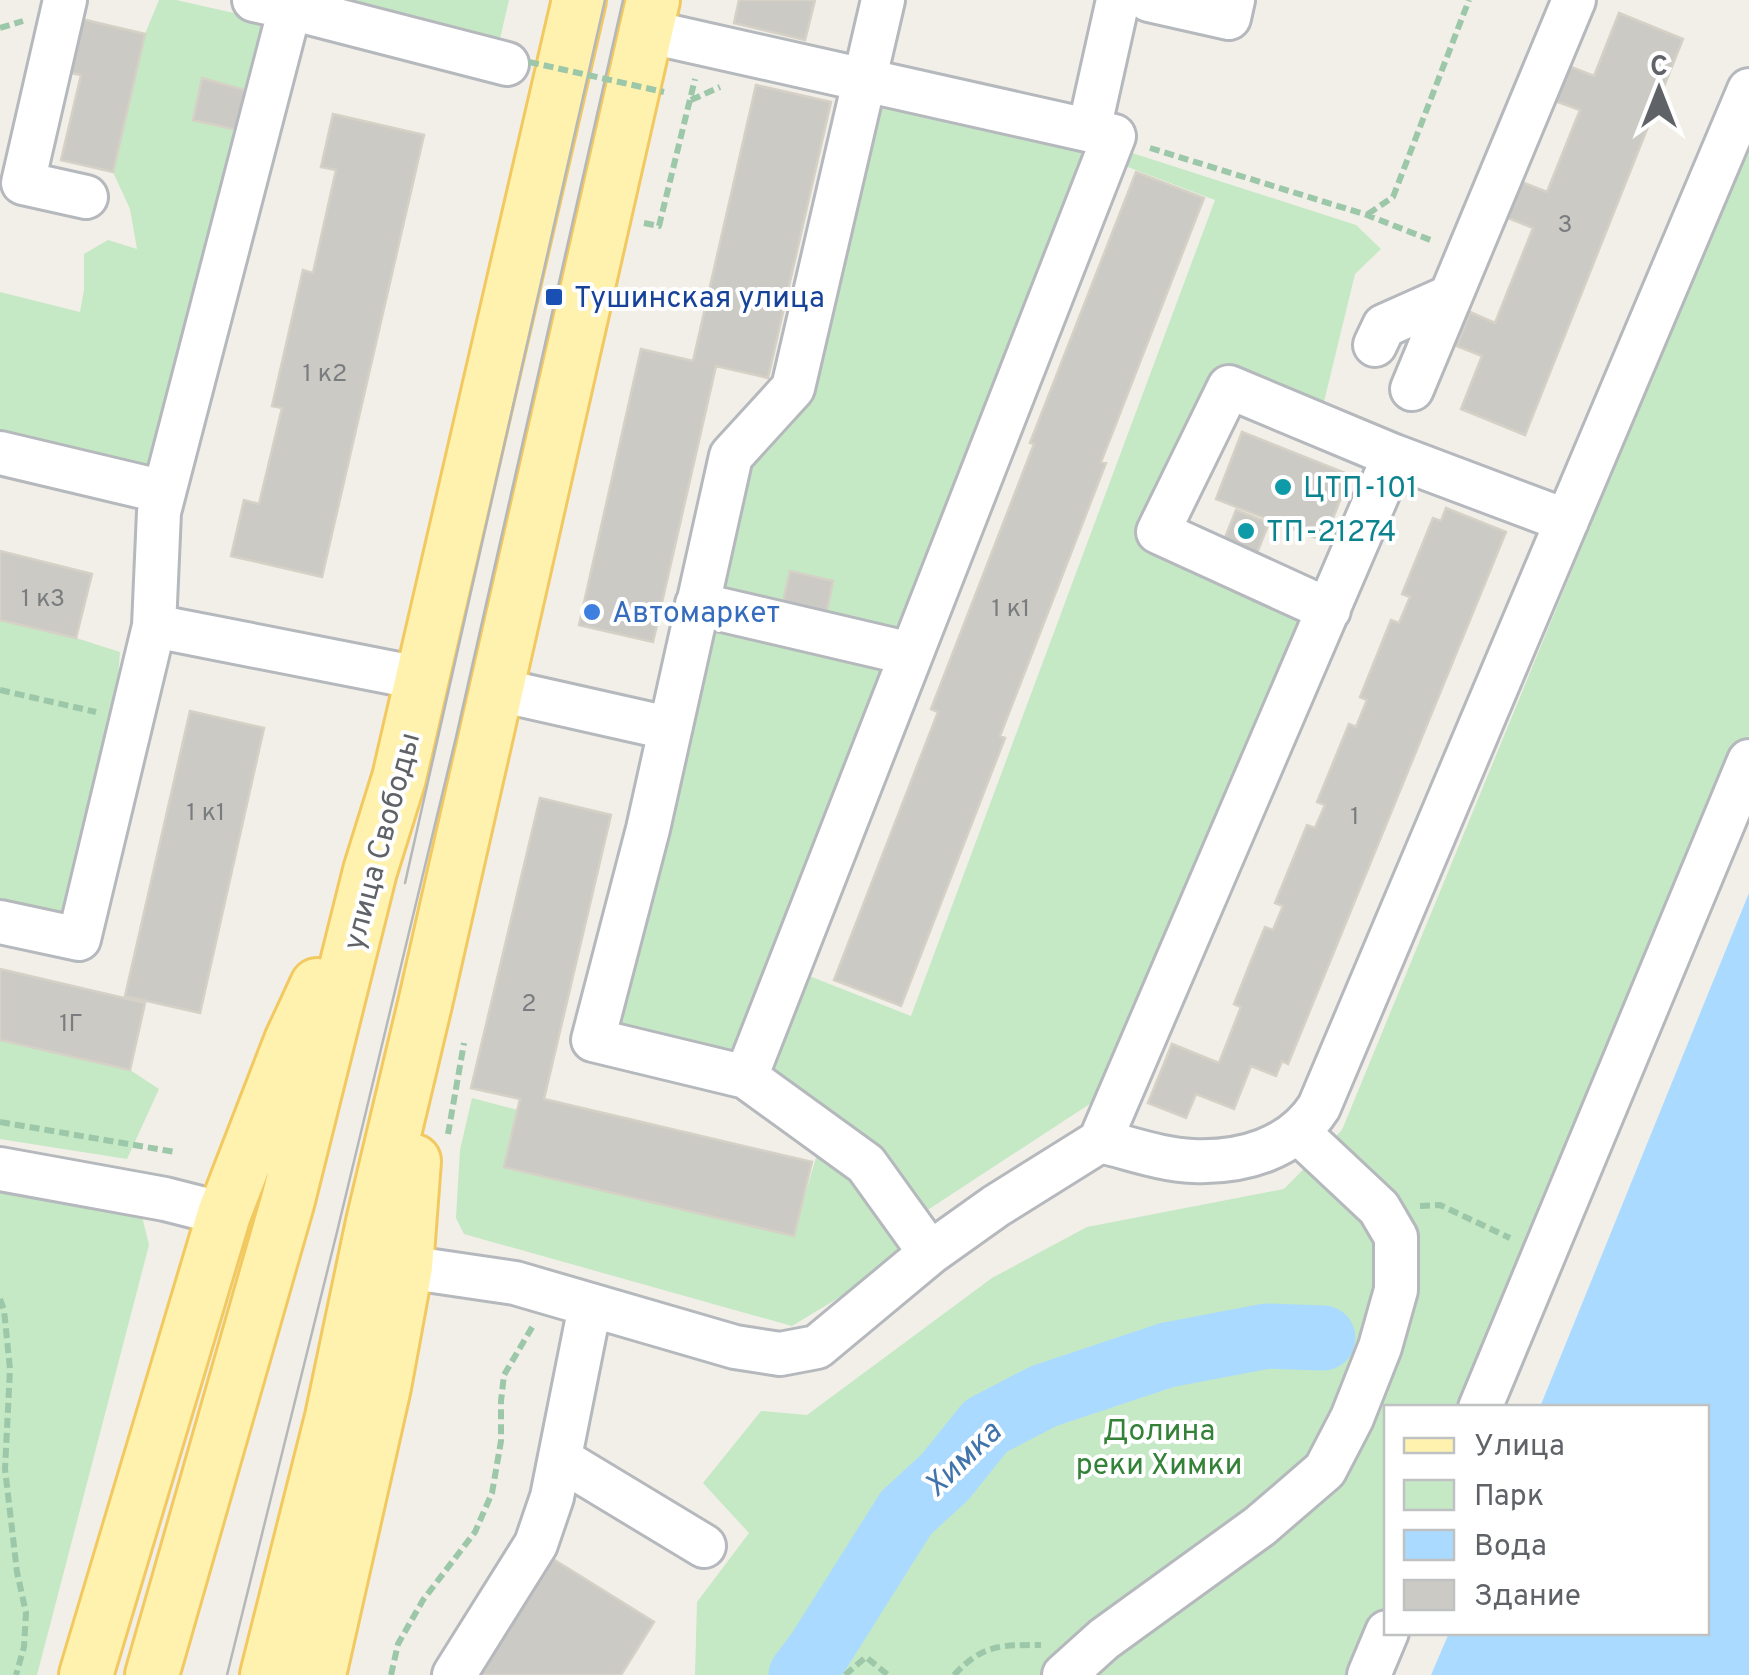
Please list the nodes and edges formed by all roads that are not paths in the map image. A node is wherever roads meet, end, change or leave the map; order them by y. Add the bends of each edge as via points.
1 (65, 0) edge
2 (579, 0) edge
3 (883, 0) edge
4 (1118, 0) edge
5 (1149, 0) edge
6 (1234, 0) edge
7 (1574, 0) edge
8 (279, 3) edge
9 (649, 16) edge
10 (518, 63) road end
11 (864, 80) junction
12 (1749, 90) edge
13 (1101, 133) junction
14 (86, 197) dead end
15 (1450, 297) junction
16 (1375, 345) dead end
17 (1412, 389) dead end
18 (0, 453) edge
19 (1394, 456) junction
20 (164, 492) junction
21 (1567, 521) junction
22 (697, 604) junction
23 (1328, 610) junction
24 (154, 626) junction
25 (912, 654) junction
26 (424, 679) junction
27 (495, 690) junction
28 (668, 728) junction
29 (1749, 762) edge
30 (370, 870) junction
31 (0, 922) edge
32 (425, 1004) junction
33 (746, 1077) junction
34 (1298, 1132) junction
35 (1100, 1141) junction
36 (0, 1169) edge
37 (224, 1214) junction
38 (930, 1253) junction
39 (406, 1268) junction
40 (590, 1306) junction
41 (1481, 1405) edge
42 (560, 1459) junction
43 (704, 1546) dead end
44 (1386, 1635) edge
45 (1067, 1671) edge
46 (153, 1674) edge
47 (86, 1675) edge
48 (267, 1675) edge
49 (319, 1675) edge
50 (454, 1675) edge
51 (1370, 1675) edge

1 - 14 street via 23,183
2 - 26 main road, улица Свободы
3 - 11 street
4 - 13 street
5 - 6 street via 1229,18
7 - 15 street
8 - 10 street
8 - 20 street
9 - 11 street
9 - 27 main road
11 - 13 street
11 - 22 street via 793,388 730,456
12 - 21 street
13 - 25 street
15 - 16 street via 1384,326
15 - 17 street
18 - 20 street
19 - 21 street
19 - 23 street
19 - 23 street via 1229,387 1158,532
20 - 24 street
21 - 34 street via 1319,1107
22 - 25 street
22 - 28 street
23 - 35 street
24 - 26 street
24 - 31 street via 79,940
25 - 33 street
26 - 30 main road, улица Свободы
27 - 28 street
27 - 32 main road
28 - 33 street via 593,1040
29 - 41 street
30 - 37 main road via 291,1041
30 - 46 main road, улица Свободы via 288,1200
32 - 39 main road
32 - 48 main road
33 - 38 street via 866,1164
34 - 35 street via 1264,1151 1205,1161
34 - 45 street via 1378,1208 1396,1237 1396,1290 1352,1418 1325,1470
35 - 38 street
36 - 37 street
37 - 47 main road
38 - 40 street via 817,1347 780,1354
39 - 40 street via 514,1283
39 - 49 main road
40 - 42 street
42 - 43 street
42 - 50 street via 536,1544
44 - 51 street

